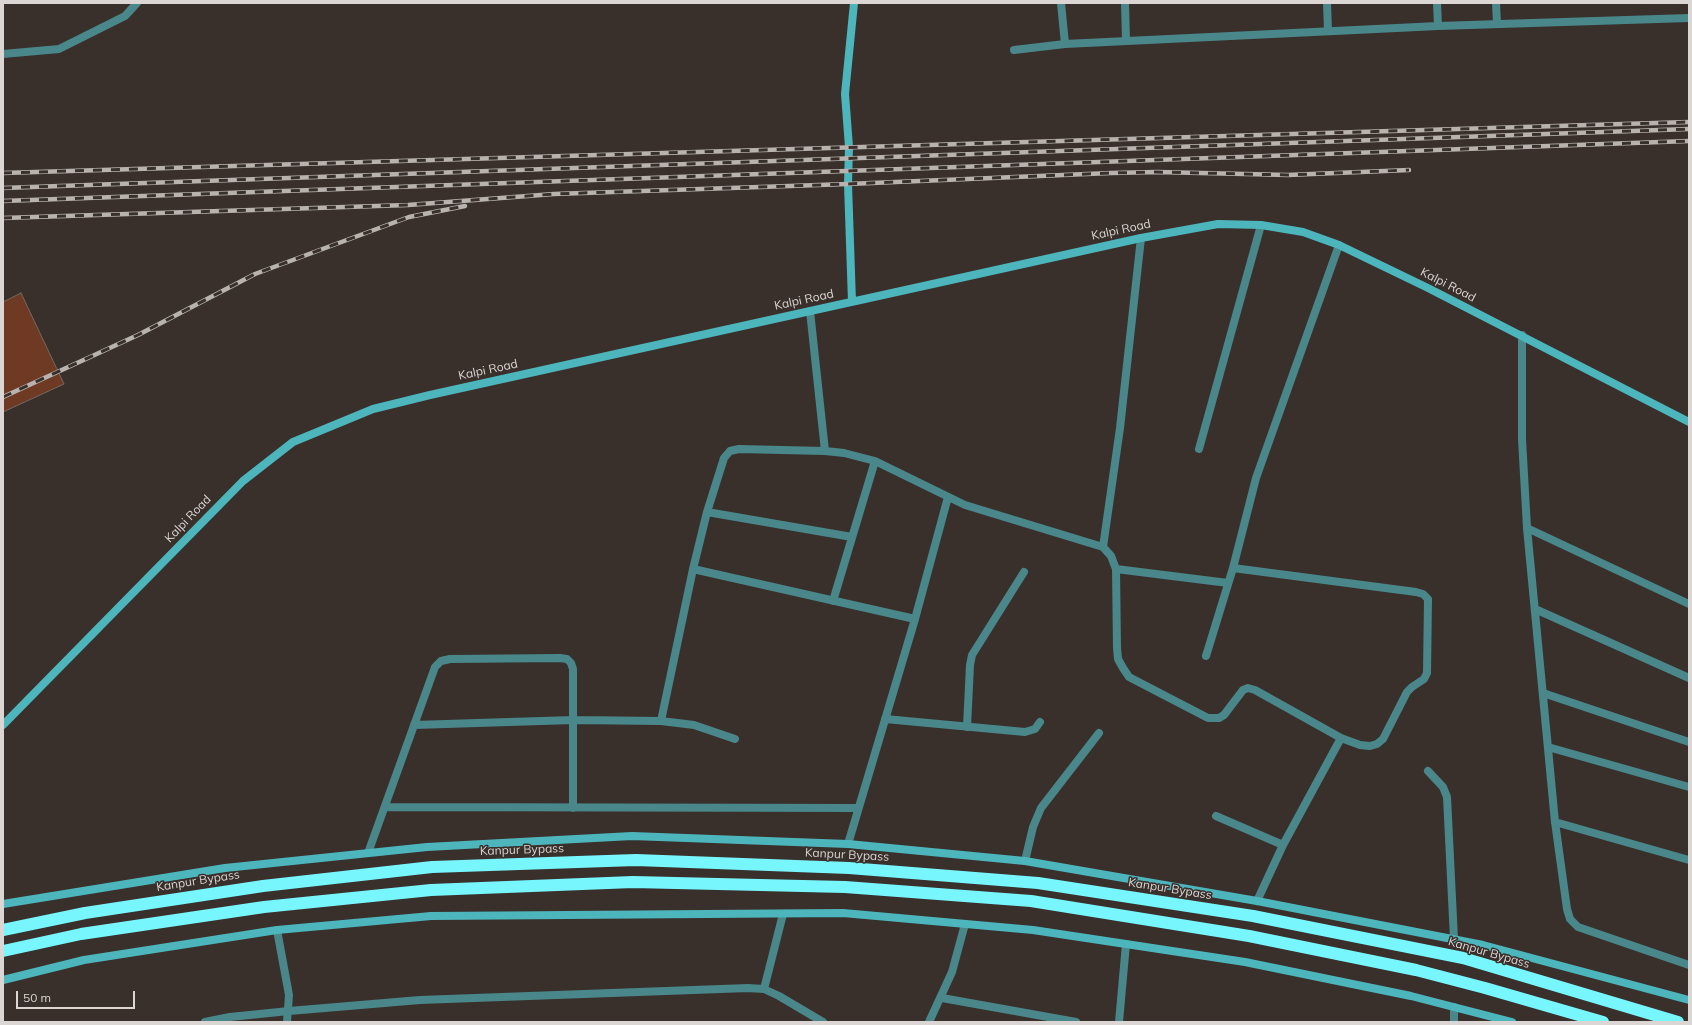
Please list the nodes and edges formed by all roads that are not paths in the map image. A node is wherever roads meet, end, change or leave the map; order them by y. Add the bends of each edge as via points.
1 (137, 3) edge
2 (854, 3) edge
3 (1061, 3) edge
4 (1125, 3) edge
5 (1327, 3) edge
6 (1437, 3) edge
7 (1496, 3) edge
8 (1689, 18) edge
9 (1497, 24) junction
10 (1438, 26) junction
11 (1328, 31) junction
12 (1126, 40) junction
13 (1065, 44) junction
14 (1014, 50) dead end
15 (3, 54) edge
16 (1261, 225) junction
17 (1140, 238) junction
18 (1339, 245) junction
19 (852, 302) junction
20 (810, 311) junction
21 (1522, 335) junction
22 (1689, 422) edge
23 (1199, 449) dead end
24 (824, 451) junction
25 (875, 461) junction
26 (948, 497) junction
27 (707, 512) junction
28 (1527, 528) junction
29 (852, 537) junction
30 (1103, 547) junction
31 (1233, 568) junction
32 (693, 569) junction
33 (1116, 569) junction
34 (1024, 572) dead end
35 (1228, 582) junction
36 (833, 601) junction
37 (1689, 604) edge
38 (1535, 609) junction
39 (915, 619) junction
40 (1206, 656) dead end
41 (1689, 678) edge
42 (1543, 693) junction
43 (885, 719) junction
44 (573, 720) junction
45 (661, 721) junction
46 (1040, 722) dead end
47 (414, 725) junction
48 (3, 726) edge
49 (967, 727) junction
50 (1099, 733) dead end
51 (735, 738) dead end
52 (1341, 738) junction
53 (1689, 742) edge
54 (1548, 747) junction
55 (1428, 771) dead end
56 (1689, 786) edge
57 (385, 807) junction
58 (573, 808) junction
59 (858, 808) junction
60 (1216, 816) dead end
61 (1555, 822) junction
62 (848, 844) junction
63 (1283, 845) junction
64 (368, 853) junction
65 (1689, 860) edge
66 (1025, 861) junction
67 (1257, 901) junction
68 (3, 904) edge
69 (783, 914) junction
70 (965, 924) junction
71 (3, 930) edge
72 (277, 930) junction
73 (1457, 939) junction
74 (1126, 944) junction
75 (3, 952) edge
76 (1689, 965) edge
77 (3, 980) edge
78 (764, 989) junction
79 (942, 998) junction
80 (1689, 1000) edge
81 (1454, 1007) junction
82 (289, 1011) junction
83 (229, 1020) edge
84 (205, 1022) edge
85 (287, 1022) edge
86 (822, 1022) edge
87 (929, 1022) edge
88 (1076, 1022) edge
89 (1119, 1022) edge
90 (1454, 1022) edge
91 (1512, 1022) edge
92 (1603, 1022) edge
93 (1678, 1022) edge

1 - 15 street via 125,16 59,49
2 - 19 main road via 845,94 849,147
3 - 13 street
4 - 12 street
5 - 11 street
6 - 10 street
7 - 9 street
8 - 9 street
9 - 10 street
10 - 11 street
11 - 12 street
12 - 13 street
13 - 14 street
16 - 17 main road, Kalpi Road via 1218,224
16 - 18 main road, Kalpi Road via 1303,232
16 - 23 street
17 - 19 main road, Kalpi Road
17 - 30 street via 1120,428
18 - 21 main road, Kalpi Road
18 - 31 street via 1256,478
19 - 20 main road, Kalpi Road
20 - 24 street
20 - 48 main road, Kalpi Road via 373,409 294,442 243,481
21 - 22 main road, Kalpi Road
21 - 28 street via 1522,439
24 - 25 street
24 - 27 street via 730,451 724,458
25 - 26 street
25 - 29 street
26 - 30 street via 983,511
26 - 39 street
27 - 29 street
27 - 32 street
28 - 37 street
28 - 38 street
29 - 36 street
30 - 33 street via 1111,556
31 - 35 street
31 - 52 street via 1416,592 1428,599 1428,666 1424,679 1407,692 1383,739 1377,744 1360,745
32 - 36 street
32 - 45 street
33 - 35 street
33 - 52 street via 1118,659 1129,677 1208,718 1224,715 1243,690 1255,690
34 - 49 street via 972,655
35 - 40 street
36 - 39 street
38 - 41 street
38 - 42 street
39 - 43 street
42 - 53 street
42 - 54 street
43 - 49 street
43 - 59 street
44 - 45 street
44 - 47 street
44 - 47 street via 573,669 567,659 450,659 441,661 435,667
44 - 58 street
45 - 51 street via 694,725
46 - 49 street via 1035,729 1025,732
47 - 57 street
50 - 66 street via 1041,808 1033,827
52 - 63 street
54 - 56 street
54 - 61 street
55 - 73 street via 1438,779 1448,797
57 - 58 street
57 - 64 street
58 - 59 street
59 - 62 street
60 - 63 street
61 - 65 street
61 - 76 street via 1570,919 1578,927
62 - 64 main road via 632,836 426,847
62 - 66 main road
63 - 67 street
64 - 68 main road via 225,868
66 - 67 main road
67 - 73 main road
69 - 70 main road via 843,913
69 - 72 main road via 431,916
69 - 78 street
70 - 74 main road via 1033,930
70 - 79 street via 957,958
71 - 93 highway, Kanpur Bypass via 85,913 263,886 432,867 636,860 848,868 1038,883 1253,916 1463,958
72 - 77 main road via 84,960
72 - 82 street via 287,981
73 - 80 main road
74 - 81 main road via 1245,962
74 - 89 street
75 - 92 highway via 81,934 264,907 431,890 633,882 845,888 1031,901 1249,936 1416,970
78 - 82 street via 420,1000
78 - 86 street
79 - 87 street
79 - 88 street
81 - 90 street
81 - 91 main road
82 - 83 street
82 - 85 street
83 - 84 street

